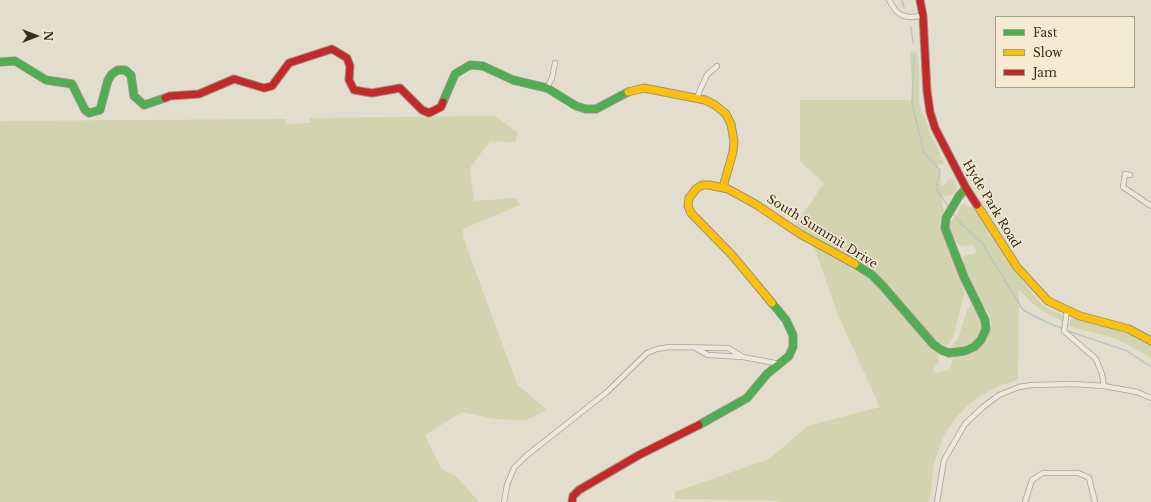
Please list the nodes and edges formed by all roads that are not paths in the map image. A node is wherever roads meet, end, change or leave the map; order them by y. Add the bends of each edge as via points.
1 (889, 0) edge
2 (920, 0) edge
3 (923, 16) junction
4 (0, 62) edge
5 (555, 63) dead end
6 (717, 66) dead end
7 (547, 88) junction
8 (697, 99) junction
9 (1130, 175) dead end
10 (723, 187) junction
11 (966, 188) junction
12 (1151, 206) edge
13 (1067, 310) junction
14 (1151, 341) edge
15 (696, 348) junction
16 (743, 357) junction
17 (780, 364) junction
18 (1104, 386) junction
19 (1151, 398) edge
20 (504, 502) edge
21 (572, 502) edge
22 (937, 502) edge
23 (1025, 502) edge
24 (1095, 502) edge

1 - 3 street via 901,15 908,18
2 - 3 street, Hyde Park Road
3 - 11 street, Hyde Park Road via 930,112 935,128
4 - 7 street via 15,62 46,80 72,84 84,110 89,113 100,110 108,80 118,70 125,70 131,75 134,96 144,104 170,96 199,94 234,79 264,88 272,86 289,63 332,49 347,58 350,66 349,80 354,90 372,94 400,88 422,110 429,113 441,107 455,74 470,65 484,66 513,80
5 - 7 street
6 - 8 street via 707,75
7 - 8 street via 576,106 586,109 596,109 631,91 644,88
8 - 10 street via 710,102 722,110 733,130 734,147
9 - 12 street via 1125,174 1123,187
10 - 11 street, South Summit Drive via 864,269 890,293 933,344 949,353 974,347 986,329 983,315 962,274 945,228 946,218
10 - 17 street, South Summit Drive via 699,187 689,198 689,209 786,320 793,335 793,347 789,356
11 - 13 street, Hyde Park Road via 1017,267 1048,302
13 - 14 street, Hyde Park Road via 1129,329
13 - 18 street via 1064,332 1096,358
15 - 16 street via 708,355
15 - 16 street via 728,348
15 - 20 street via 669,347 647,353 607,392 514,468 507,484
16 - 17 street
17 - 21 street, South Summit Drive via 767,374 747,398 579,490
18 - 19 street via 1137,392
18 - 22 street via 1038,384 1019,387 999,395 965,424 944,460
23 - 24 street via 1032,480 1037,476 1043,473 1078,473 1088,478

